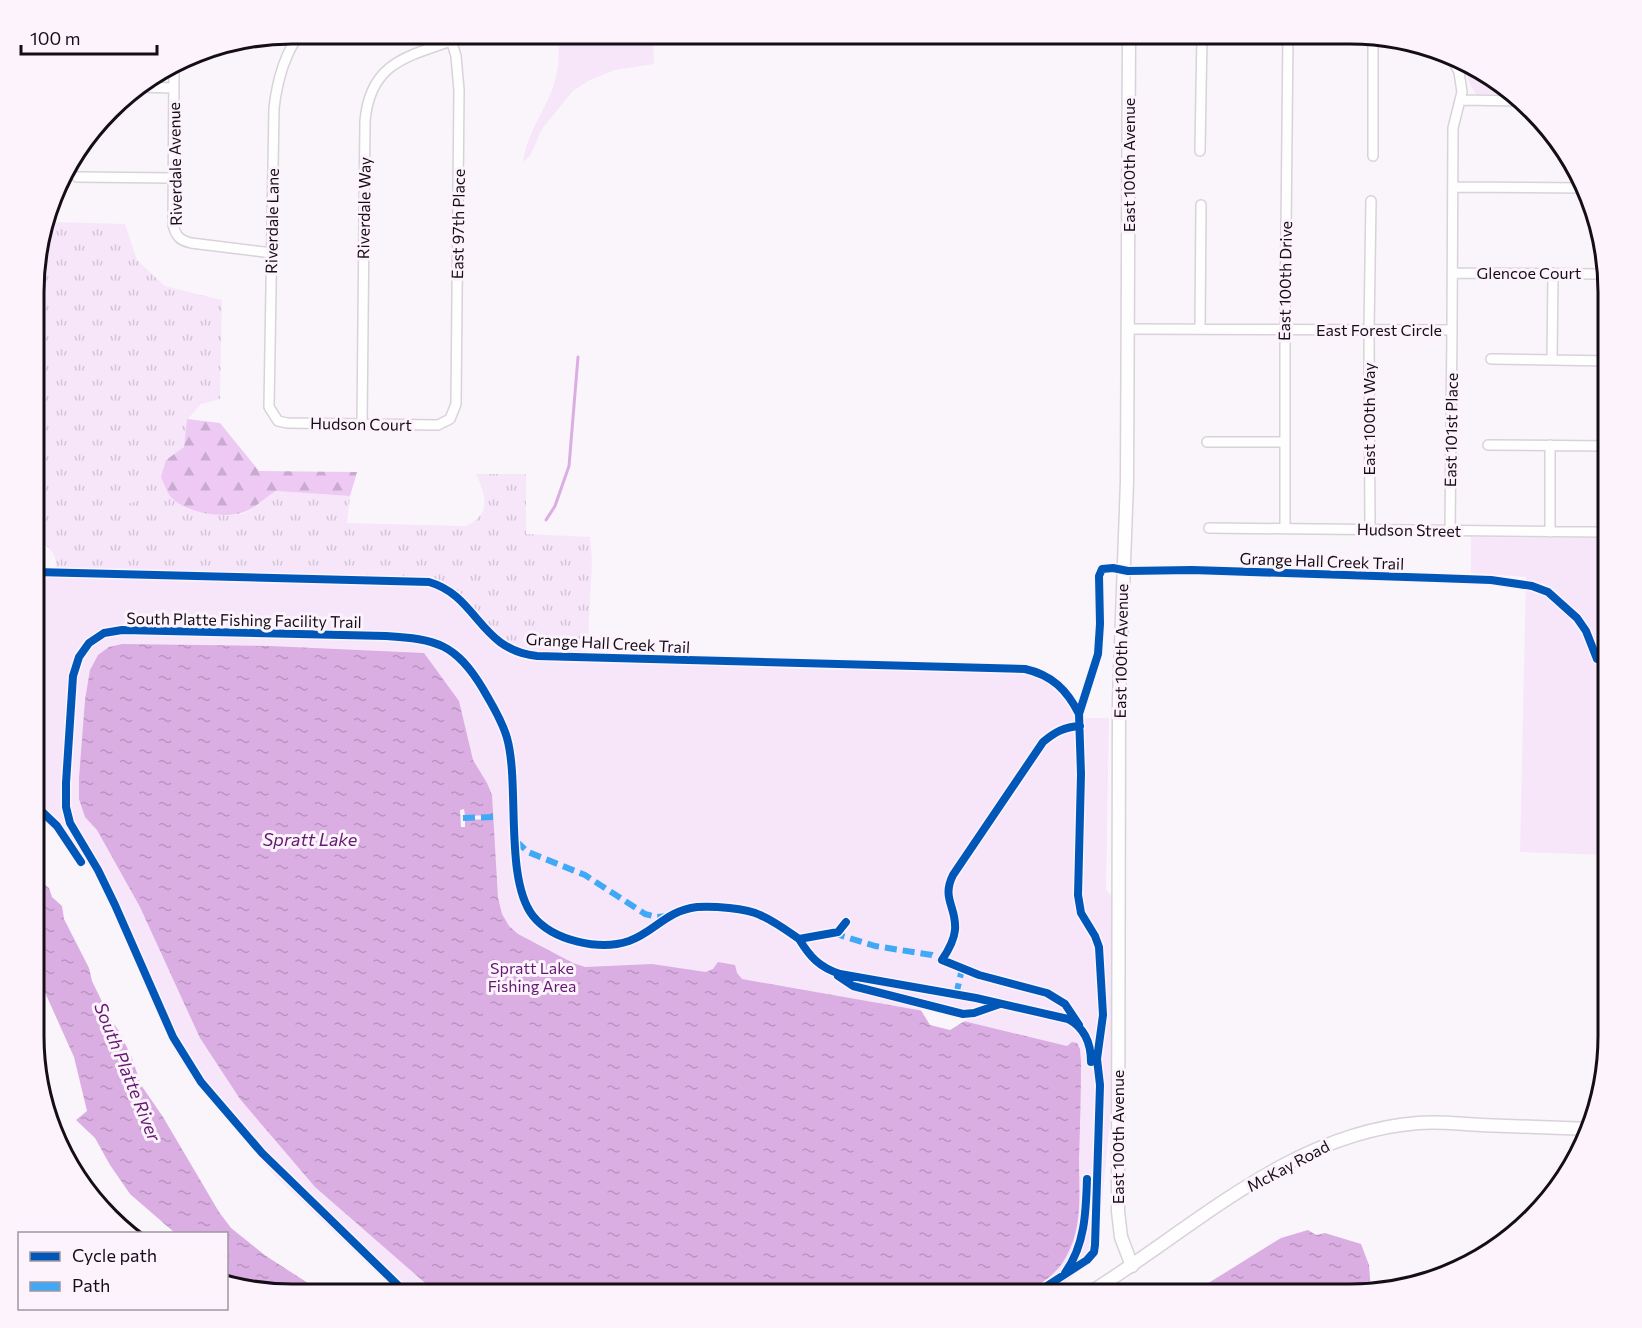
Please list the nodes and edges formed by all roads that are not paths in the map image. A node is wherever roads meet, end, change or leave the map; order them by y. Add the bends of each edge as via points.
1 (294, 44) edge
2 (434, 44) edge
3 (452, 44) edge
4 (1129, 44) edge
5 (1202, 44) edge
6 (1288, 44) edge
7 (1373, 45) edge
8 (1457, 67) edge
9 (174, 74) edge
10 (151, 87) edge
11 (174, 88) junction
12 (1461, 100) junction
13 (1509, 101) edge
14 (1200, 151) dead end
15 (1372, 156) dead end
16 (77, 177) dead end
17 (173, 178) junction
18 (1453, 187) junction
19 (1576, 188) edge
20 (1371, 201) dead end
21 (1201, 205) dead end
22 (272, 253) junction
23 (1453, 273) junction
24 (1553, 273) junction
25 (1598, 274) edge
26 (1127, 329) junction
27 (1200, 329) junction
28 (1285, 330) junction
29 (1369, 330) junction
30 (1452, 330) junction
31 (1491, 359) dead end
32 (1552, 360) junction
33 (1598, 361) edge
34 (272, 413) joint
35 (452, 416) joint
36 (362, 424) junction
37 (1207, 442) dead end
38 (1284, 442) junction
39 (1488, 445) dead end
40 (1550, 445) junction
41 (1598, 446) edge
42 (1209, 528) dead end
43 (1285, 529) junction
44 (1370, 530) junction
45 (1450, 531) junction
46 (1550, 532) junction
47 (1598, 532) edge
48 (1581, 1129) edge
49 (1132, 1266) junction
50 (1103, 1284) edge

1 - 22 street, Riverdale Lane via 276,93
2 - 36 street, Riverdale Way via 394,63 379,78 367,102
3 - 35 street, East 97th Place via 459,90 456,404
4 - 26 street, East 100th Avenue
5 - 14 street
6 - 28 street, East 100th Drive
7 - 15 street
8 - 12 street
9 - 11 street, Riverdale Avenue
10 - 11 street
11 - 17 street, Riverdale Avenue
12 - 13 street
12 - 18 street, East Forest Circle via 1453,128
16 - 17 street
17 - 22 street, Riverdale Avenue via 173,225 180,239
18 - 19 street
18 - 23 street, East Forest Circle
20 - 29 street, East 100th Way
21 - 27 street
22 - 34 street, Riverdale Lane
23 - 24 street, Glencoe Court
23 - 30 street, East Forest Circle
24 - 25 street, Glencoe Court
24 - 32 street
26 - 27 street, East Forest Circle
26 - 49 street, East 100th Avenue via 1127,481 1119,700 1118,1211 1121,1237
27 - 28 street, East Forest Circle
28 - 29 street, East Forest Circle
28 - 38 street, East 100th Drive
29 - 30 street, East Forest Circle
29 - 44 street, East 100th Way
30 - 45 street, East 101st Place
31 - 32 street
32 - 33 street
34 - 36 street, Hudson Court via 278,421 287,423
35 - 36 street, Hudson Court via 438,425
37 - 38 street
38 - 43 street, East 100th Drive
39 - 40 street
40 - 41 street
40 - 46 street
42 - 43 street, Hudson Street
43 - 44 street, Hudson Street
44 - 45 street, Hudson Street
45 - 46 street, Hudson Street
46 - 47 street, Hudson Street
48 - 49 street, McKay Road via 1417,1123 1362,1132 1307,1152 1223,1202
49 - 50 street, McKay Road

